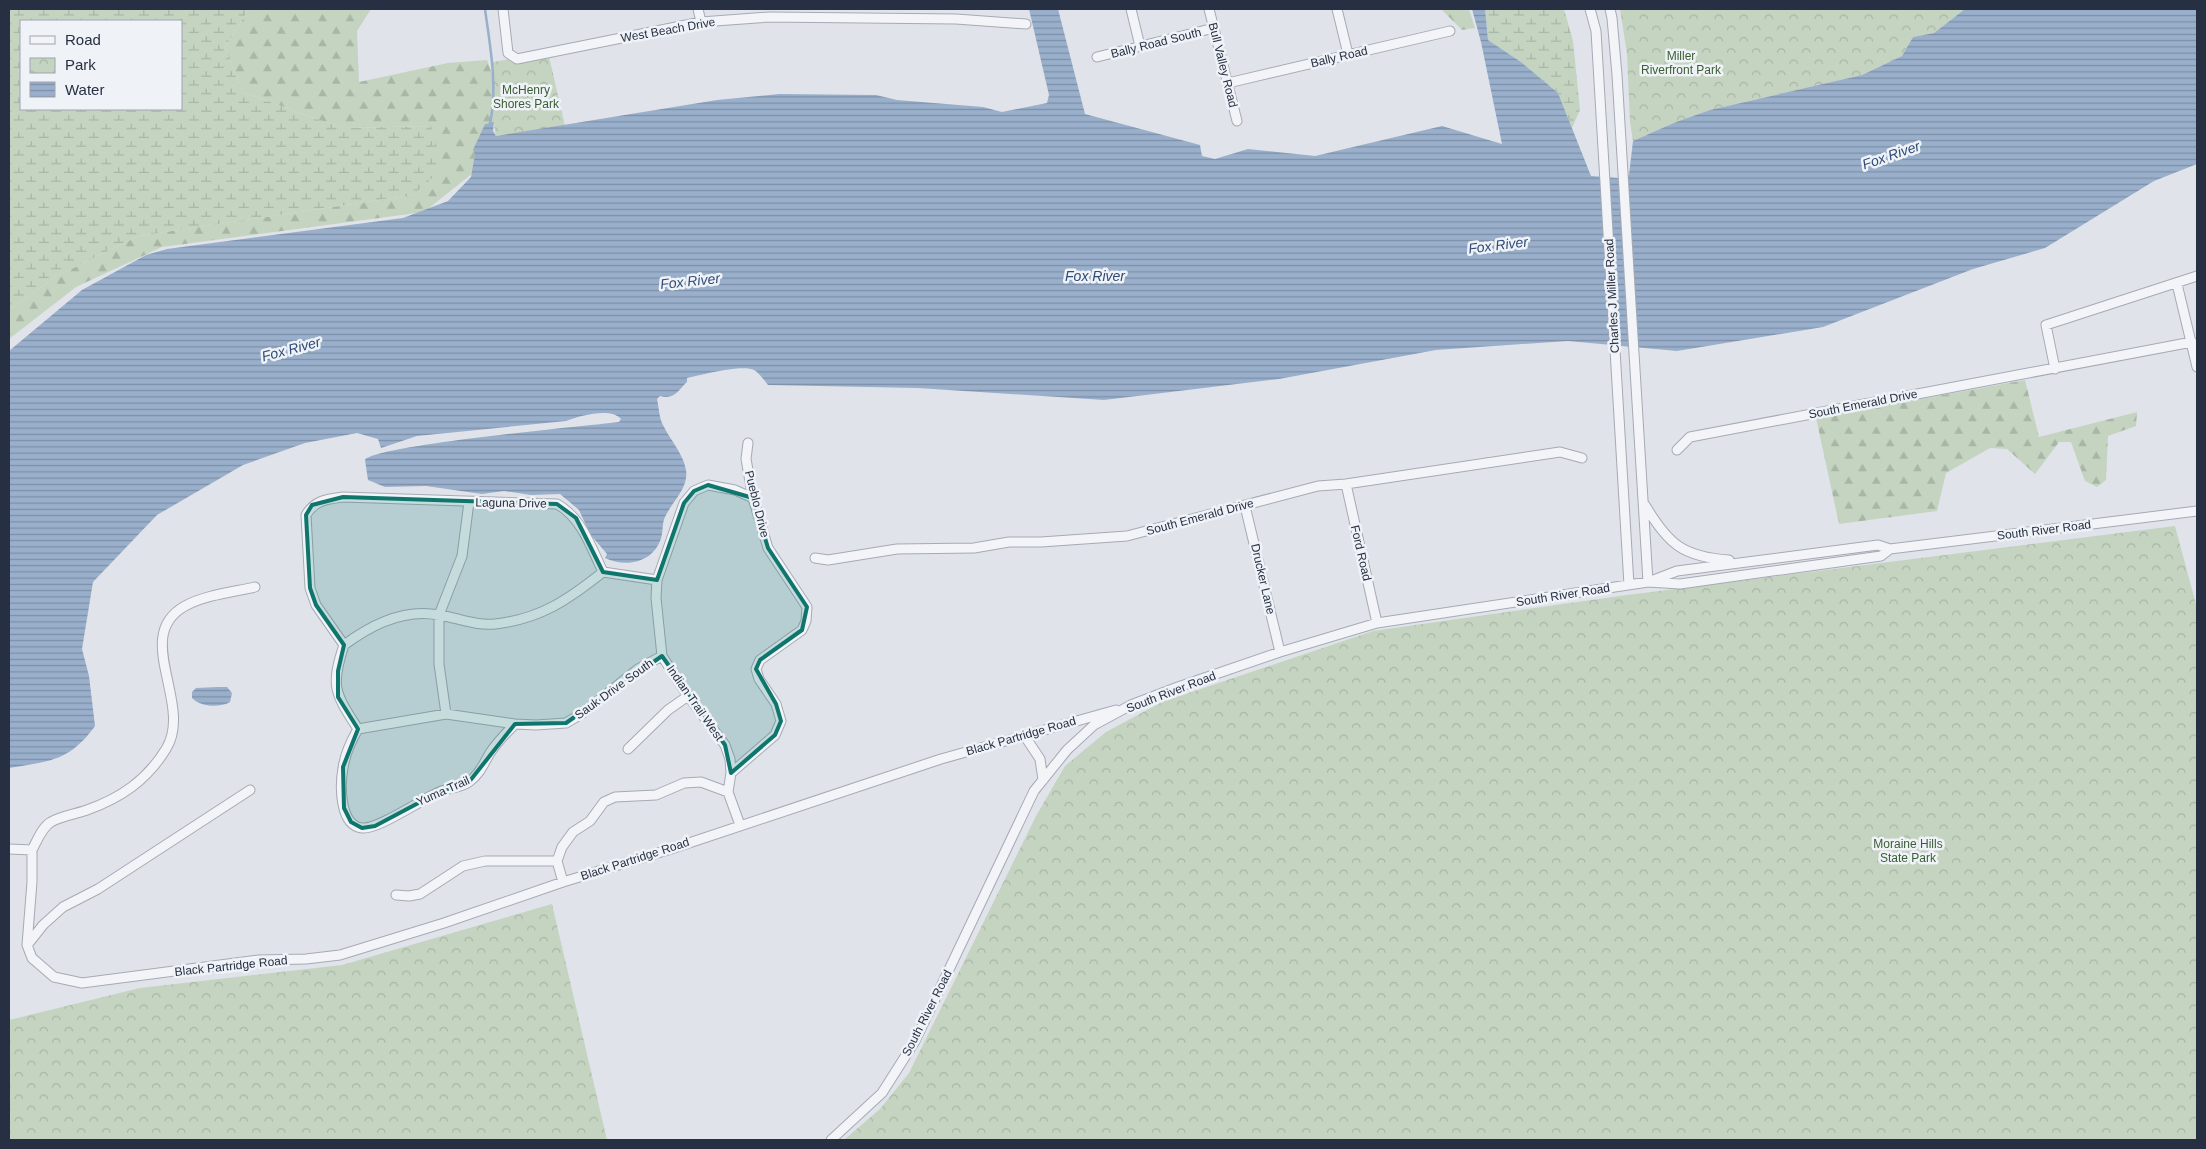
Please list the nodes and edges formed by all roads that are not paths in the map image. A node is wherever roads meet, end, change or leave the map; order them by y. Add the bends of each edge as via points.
1 (502, 9) edge
2 (698, 9) edge
3 (955, 9) edge
4 (1131, 9) edge
5 (1209, 9) edge
6 (1337, 9) edge
7 (1590, 9) edge
8 (1610, 9) edge
9 (829, 13) edge
10 (956, 19) junction
11 (701, 22) junction
12 (1026, 24) dead end
13 (1214, 28) junction
14 (1450, 31) dead end
15 (1140, 46) junction
16 (1348, 54) junction
17 (1097, 57) dead end
18 (1228, 83) junction
19 (1237, 121) dead end
20 (2197, 276) edge
21 (2177, 284) junction
22 (2192, 342) junction
23 (2197, 367) edge
24 (2055, 369) junction
25 (748, 442) dead end
26 (1677, 450) dead end
27 (1582, 458) dead end
28 (1346, 484) junction
29 (753, 498) junction
30 (469, 502) junction
31 (1644, 503) junction
32 (1245, 506) junction
33 (2197, 511) edge
34 (1890, 549) junction
35 (815, 558) dead end
36 (1749, 562) junction
37 (603, 572) junction
38 (657, 580) junction
39 (1648, 582) junction
40 (1629, 585) junction
41 (255, 587) dead end
42 (439, 615) junction
43 (1377, 623) junction
44 (344, 645) junction
45 (1280, 652) junction
46 (662, 656) junction
47 (688, 696) junction
48 (1131, 705) junction
49 (446, 714) junction
50 (515, 724) junction
51 (358, 729) junction
52 (1024, 735) junction
53 (628, 749) dead end
54 (731, 773) junction
55 (1043, 780) junction
56 (250, 790) dead end
57 (728, 792) junction
58 (740, 825) junction
59 (9, 848) edge
60 (32, 850) junction
61 (557, 861) junction
62 (563, 882) junction
63 (396, 895) dead end
64 (28, 945) junction
65 (831, 1140) edge

1 - 11 street, West Beach Drive via 508,53 517,59
2 - 11 street
3 - 10 street
4 - 15 street
5 - 13 street, Bull Valley Road
6 - 16 street
7 - 40 street, Charles J Miller Road via 1596,31
8 - 31 street, Charles J Miller Road
9 - 10 street, West Beach Drive
9 - 11 street, West Beach Drive
10 - 12 street, West Beach Drive
13 - 15 street, Bally Road South
13 - 18 street, Bull Valley Road
14 - 16 street, Bally Road
15 - 17 street, Bally Road South
16 - 18 street, Bally Road
18 - 19 street, Bull Valley Road
20 - 21 street
21 - 22 street
21 - 24 street via 2046,325
22 - 23 street
22 - 24 street, South Emerald Drive
24 - 26 street, South Emerald Drive via 1690,436
25 - 29 street, Pueblo Drive via 746,459
27 - 28 street, South Emerald Drive via 1560,452
28 - 32 street, South Emerald Drive via 1318,486
28 - 43 street, Ford Road
29 - 38 street via 708,485 694,491 684,503
29 - 54 street, Pueblo Drive via 768,548 797,590 807,607 807,614 802,630 760,660 756,669 776,704 781,721 775,735
30 - 37 street, Laguna Drive via 557,504 576,518
30 - 42 street via 462,556
30 - 44 street, Laguna Drive via 343,497 312,505 306,515 310,588 316,605
31 - 36 street via 1658,528 1682,550 1710,559
31 - 39 street, Charles J Miller Road
32 - 35 street, South Emerald Drive via 1127,536 1009,542 974,548 897,549 828,560
32 - 45 street, Drucker Lane
33 - 34 street, South River Road
34 - 36 street, South River Road via 1878,545
34 - 39 street, South River Road via 1881,556 1680,584
36 - 39 street, South River Road via 1677,571
37 - 38 street
37 - 42 street via 569,599 523,618 477,624
38 - 46 street, Indian Trail West
39 - 40 street, South River Road
40 - 43 street, South River Road
41 - 60 street via 199,600 185,606 167,621 162,634 162,653 173,705 174,727 158,762 117,798 50,822
42 - 44 street via 406,614 375,625
42 - 49 street via 439,664
43 - 45 street, South River Road
44 - 51 street via 338,671 338,697
45 - 48 street, South River Road
46 - 47 street, Indian Trail West
46 - 50 street, Sauk Drive South via 638,669 583,714 566,723
47 - 53 street via 668,710
47 - 54 street, Indian Trail West via 725,745
48 - 52 street, Black Partridge Road
48 - 55 street, South River Road via 1094,726 1067,750
49 - 50 street, Sauk Drive South
49 - 51 street, Sauk Drive South
50 - 51 street, Yuma Trail via 470,782 434,794 376,826 362,828 351,822 344,808 342,788 343,767
52 - 55 street via 1040,759
52 - 58 street, Black Partridge Road
54 - 57 street, Indian Trail West
55 - 65 street, South River Road via 1034,790 916,1041 882,1093
56 - 64 street via 98,889 64,907 43,925
57 - 58 street, Indian Trail West
57 - 61 street via 701,782 684,783 656,794 615,797 604,802 590,820 573,832
58 - 62 street, Black Partridge Road
59 - 60 street
60 - 64 street
61 - 62 street
61 - 63 street via 484,862 463,866 420,894
62 - 64 street, Black Partridge Road via 340,955 259,960 82,983 54,977 32,958

